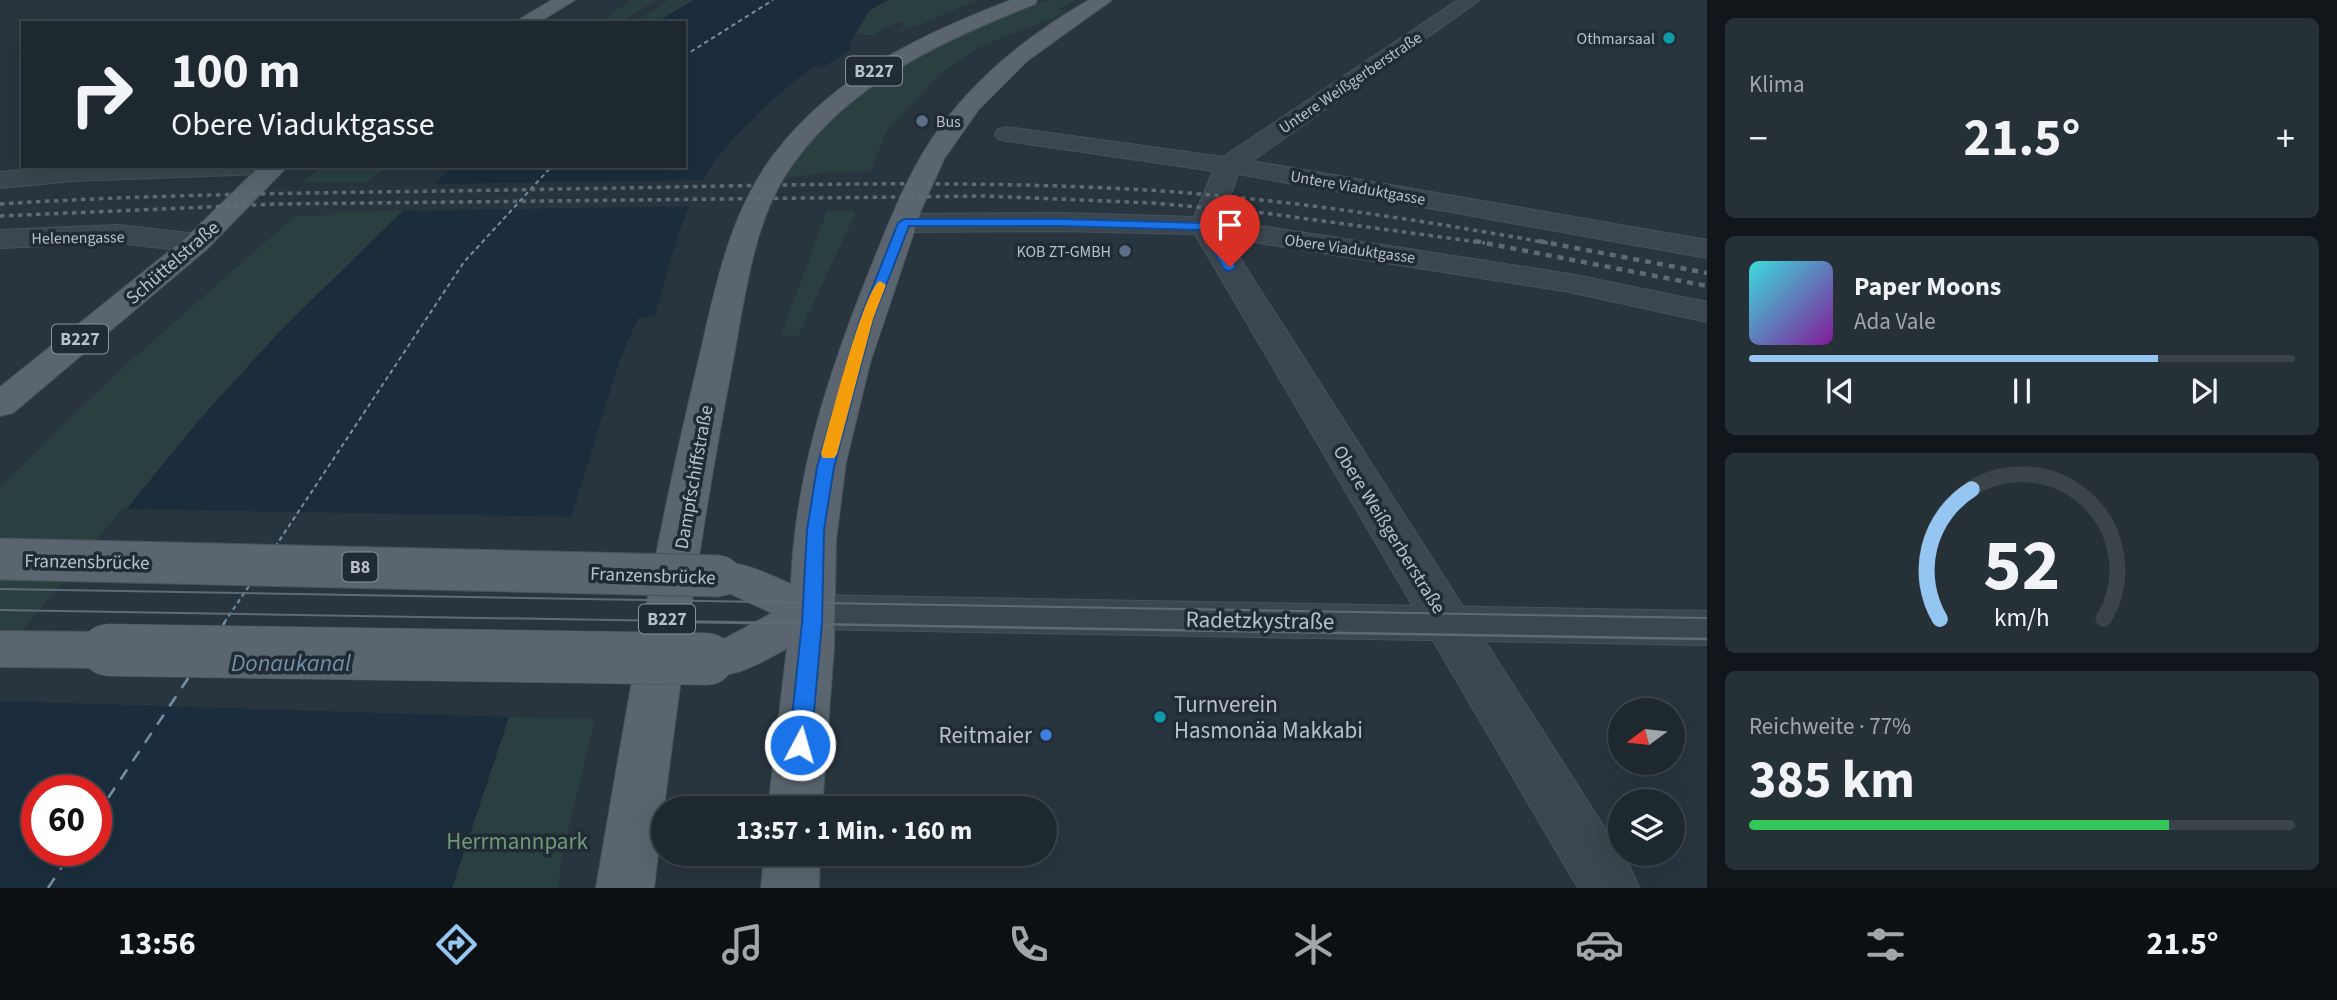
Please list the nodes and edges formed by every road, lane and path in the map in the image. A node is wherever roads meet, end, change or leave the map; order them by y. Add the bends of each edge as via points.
1 (566, 0) edge
2 (1028, 0) edge
3 (1103, 0) edge
4 (1471, 0) edge
5 (527, 21) edge
6 (1007, 134) dead end
7 (1228, 165) junction
8 (210, 168) edge
9 (273, 168) edge
10 (0, 180) edge
11 (904, 223) junction
12 (1205, 226) junction
13 (0, 239) edge
14 (197, 243) junction
15 (1707, 249) edge
16 (1707, 312) edge
17 (0, 405) edge
18 (0, 559) edge
19 (812, 612) junction
20 (1448, 623) junction
21 (1707, 628) edge
22 (0, 649) edge
23 (796, 796) edge
24 (791, 866) edge
25 (625, 888) edge
26 (790, 888) edge
27 (1609, 888) edge

1 - 5 main road
2 - 25 main road, Dampfschiffstraße / B227 via 943,33 861,79 803,134 760,195 746,232 702,421
3 - 11 main road via 1063,22 989,85 932,159
4 - 7 street, Untere Weißgerberstraße
6 - 7 street, Untere Viaduktgasse
7 - 12 street
7 - 15 street, Untere Viaduktgasse
8 - 10 street
9 - 14 main road, Schüttelstraße / B227
11 - 12 street, Obere Viaduktgasse
11 - 19 main road via 866,319 826,467 815,530
12 - 16 street, Obere Viaduktgasse via 1557,281
12 - 20 street, Obere Weißgerberstraße
13 - 14 street, Helenengasse via 118,234
14 - 17 main road, Schüttelstraße / B227
18 - 19 main road, Franzensbrücke / B8, bridge via 720,576
19 - 20 street, Radetzkystraße
19 - 22 main road, bridge via 736,655 708,659
19 - 23 main road
20 - 21 street, Radetzkystraße
20 - 27 street, Obere Weißgerberstraße
24 - 26 main road

